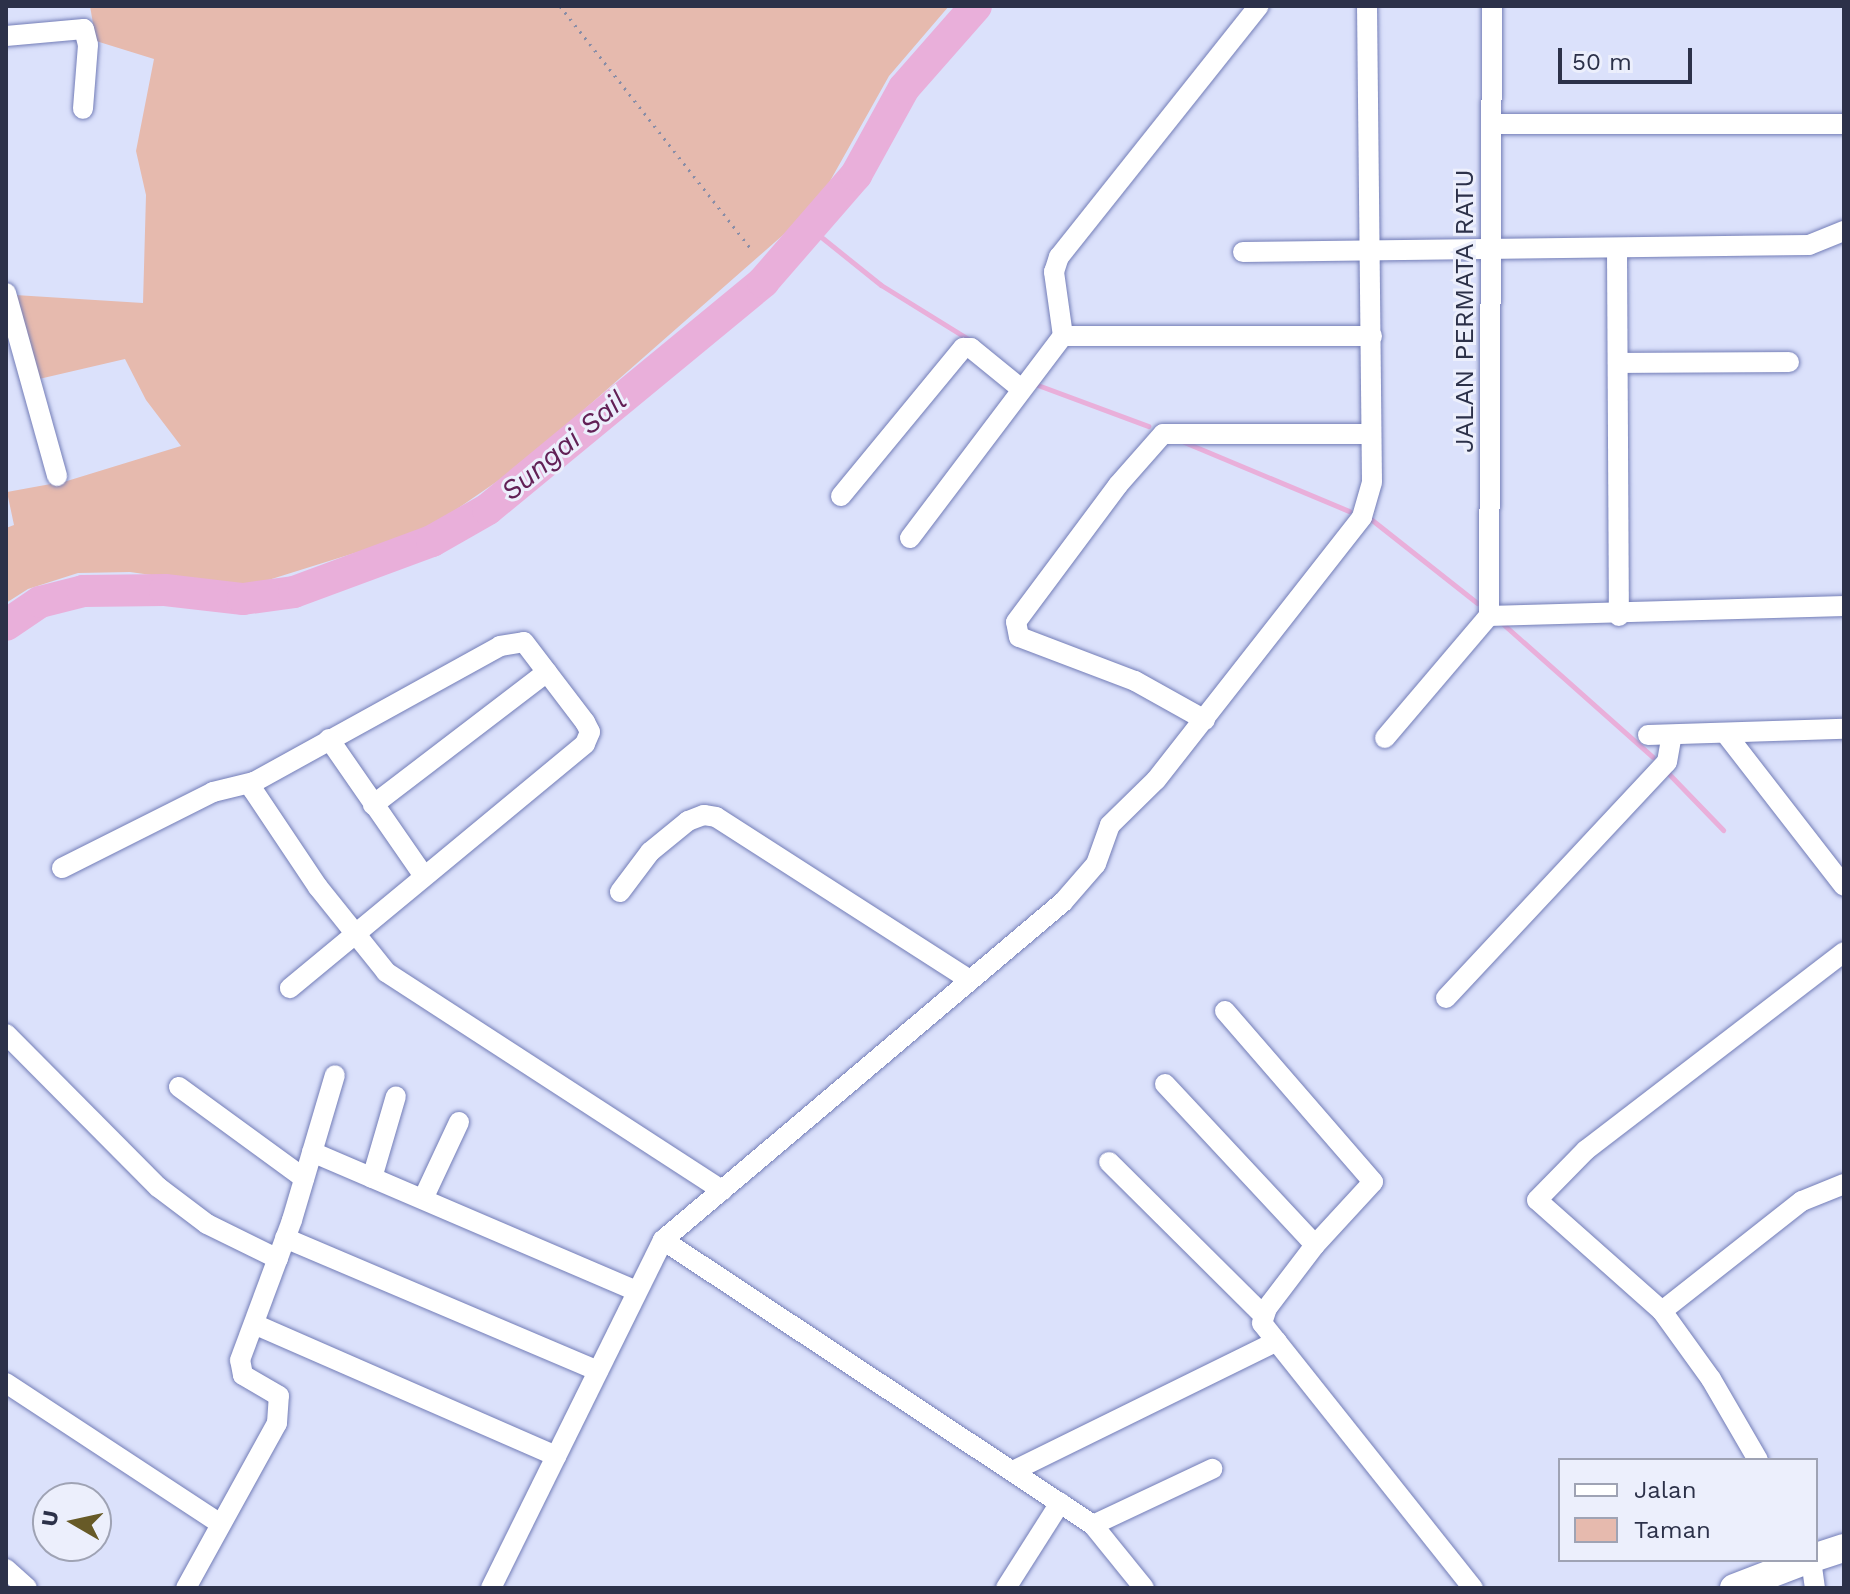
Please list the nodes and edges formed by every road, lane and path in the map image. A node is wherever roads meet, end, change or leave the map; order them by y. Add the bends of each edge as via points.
1 (560, 6) edge
2 (1259, 6) edge
3 (1367, 6) edge
4 (1492, 6) edge
5 (6, 36) edge
6 (83, 109) dead end
7 (1491, 124) junction
8 (1844, 124) edge
9 (1844, 231) edge
10 (751, 249) dead end
11 (1371, 249) junction
12 (1491, 250) junction
13 (1617, 250) junction
14 (1243, 252) dead end
15 (6, 293) edge
16 (1063, 336) junction
17 (1372, 336) junction
18 (1789, 362) dead end
19 (1618, 363) junction
20 (1020, 388) junction
21 (1370, 434) junction
22 (57, 476) dead end
23 (841, 496) dead end
24 (910, 538) dead end
25 (1844, 606) edge
26 (1489, 616) junction
27 (1619, 616) junction
28 (547, 672) junction
29 (1205, 720) junction
30 (1844, 729) edge
31 (1726, 734) junction
32 (1648, 735) dead end
33 (1672, 735) junction
34 (1385, 738) dead end
35 (329, 739) junction
36 (254, 782) junction
37 (373, 805) junction
38 (62, 868) dead end
39 (424, 876) junction
40 (1844, 886) edge
41 (620, 892) dead end
42 (354, 932) junction
43 (1844, 952) edge
44 (968, 979) junction
45 (290, 988) dead end
46 (1446, 998) dead end
47 (1225, 1011) dead end
48 (6, 1034) edge
49 (335, 1075) dead end
50 (1165, 1084) dead end
51 (179, 1087) dead end
52 (396, 1096) dead end
53 (459, 1122) dead end
54 (312, 1152) junction
55 (1109, 1162) dead end
56 (304, 1178) junction
57 (372, 1178) junction
58 (1844, 1184) edge
59 (722, 1190) junction
60 (423, 1199) junction
61 (285, 1238) junction
62 (663, 1240) junction
63 (1315, 1245) junction
64 (278, 1259) junction
65 (636, 1291) junction
66 (1662, 1311) junction
67 (1263, 1315) junction
68 (254, 1324) junction
69 (1277, 1341) junction
70 (598, 1371) junction
71 (6, 1383) edge
72 (556, 1456) junction
73 (1757, 1458) edge
74 (1212, 1469) dead end
75 (1013, 1471) junction
76 (1060, 1503) junction
77 (219, 1523) junction
78 (1093, 1525) junction
79 (1844, 1548) edge
80 (1818, 1556) edge
81 (1804, 1562) edge
82 (1809, 1562) edge
83 (6, 1569) edge
84 (27, 1588) edge
85 (186, 1588) edge
86 (491, 1588) edge
87 (1006, 1588) edge
88 (1144, 1588) edge
89 (1473, 1588) edge
90 (1734, 1588) edge
91 (1815, 1588) edge

1 - 10 path
2 - 16 street via 1059,257 1054,272
3 - 11 street
4 - 7 street, JALAN PERMATA RATU
5 - 6 street via 84,29 88,45
7 - 8 street
7 - 12 street, JALAN PERMATA RATU
9 - 13 street via 1809,245
11 - 12 street
11 - 14 street
11 - 17 street
12 - 13 street
12 - 26 street, JALAN PERMATA RATU
13 - 19 street
15 - 22 street
16 - 17 street
16 - 20 street
17 - 21 street
18 - 19 street
19 - 27 street
20 - 23 street via 971,348 963,348
20 - 24 street
21 - 29 street via 1372,482 1362,517
21 - 29 street via 1163,434 1118,485 1016,622 1019,637 1135,681
25 - 27 street
26 - 27 street
26 - 34 street
28 - 35 street via 524,642 514,639
28 - 37 street
28 - 39 street via 585,722 589,738
29 - 44 street via 1110,825 1096,864 1063,902
30 - 31 street
31 - 33 street
31 - 40 street
32 - 33 street
33 - 46 street via 1667,762
35 - 36 street
35 - 37 street
36 - 38 street via 213,792
36 - 42 street via 261,802
37 - 39 street
39 - 42 street
41 - 44 street via 650,852 688,821 716,817
42 - 45 street
42 - 59 street via 386,972
43 - 66 street via 1586,1150 1537,1200
44 - 59 street
47 - 63 street via 1371,1176 1369,1190
48 - 64 street via 158,1187 207,1224
49 - 54 street
50 - 63 street
51 - 56 street
52 - 57 street
53 - 60 street
54 - 56 street
54 - 57 street
55 - 67 street
56 - 61 street
57 - 60 street
58 - 66 street via 1802,1201
59 - 62 street
60 - 65 street
61 - 64 street
61 - 70 street
62 - 65 street
62 - 75 street
63 - 67 street
64 - 68 street
65 - 70 street
66 - 73 street via 1711,1379
67 - 69 street via 1262,1323
68 - 72 street
68 - 77 street via 240,1372 276,1392 280,1408 277,1423
69 - 75 street
69 - 89 street
70 - 72 street
71 - 77 street
72 - 86 street
74 - 78 street
75 - 76 street
76 - 78 street
76 - 87 street
77 - 85 street
78 - 88 street
79 - 80 street
81 - 90 street
82 - 91 street
83 - 84 street

